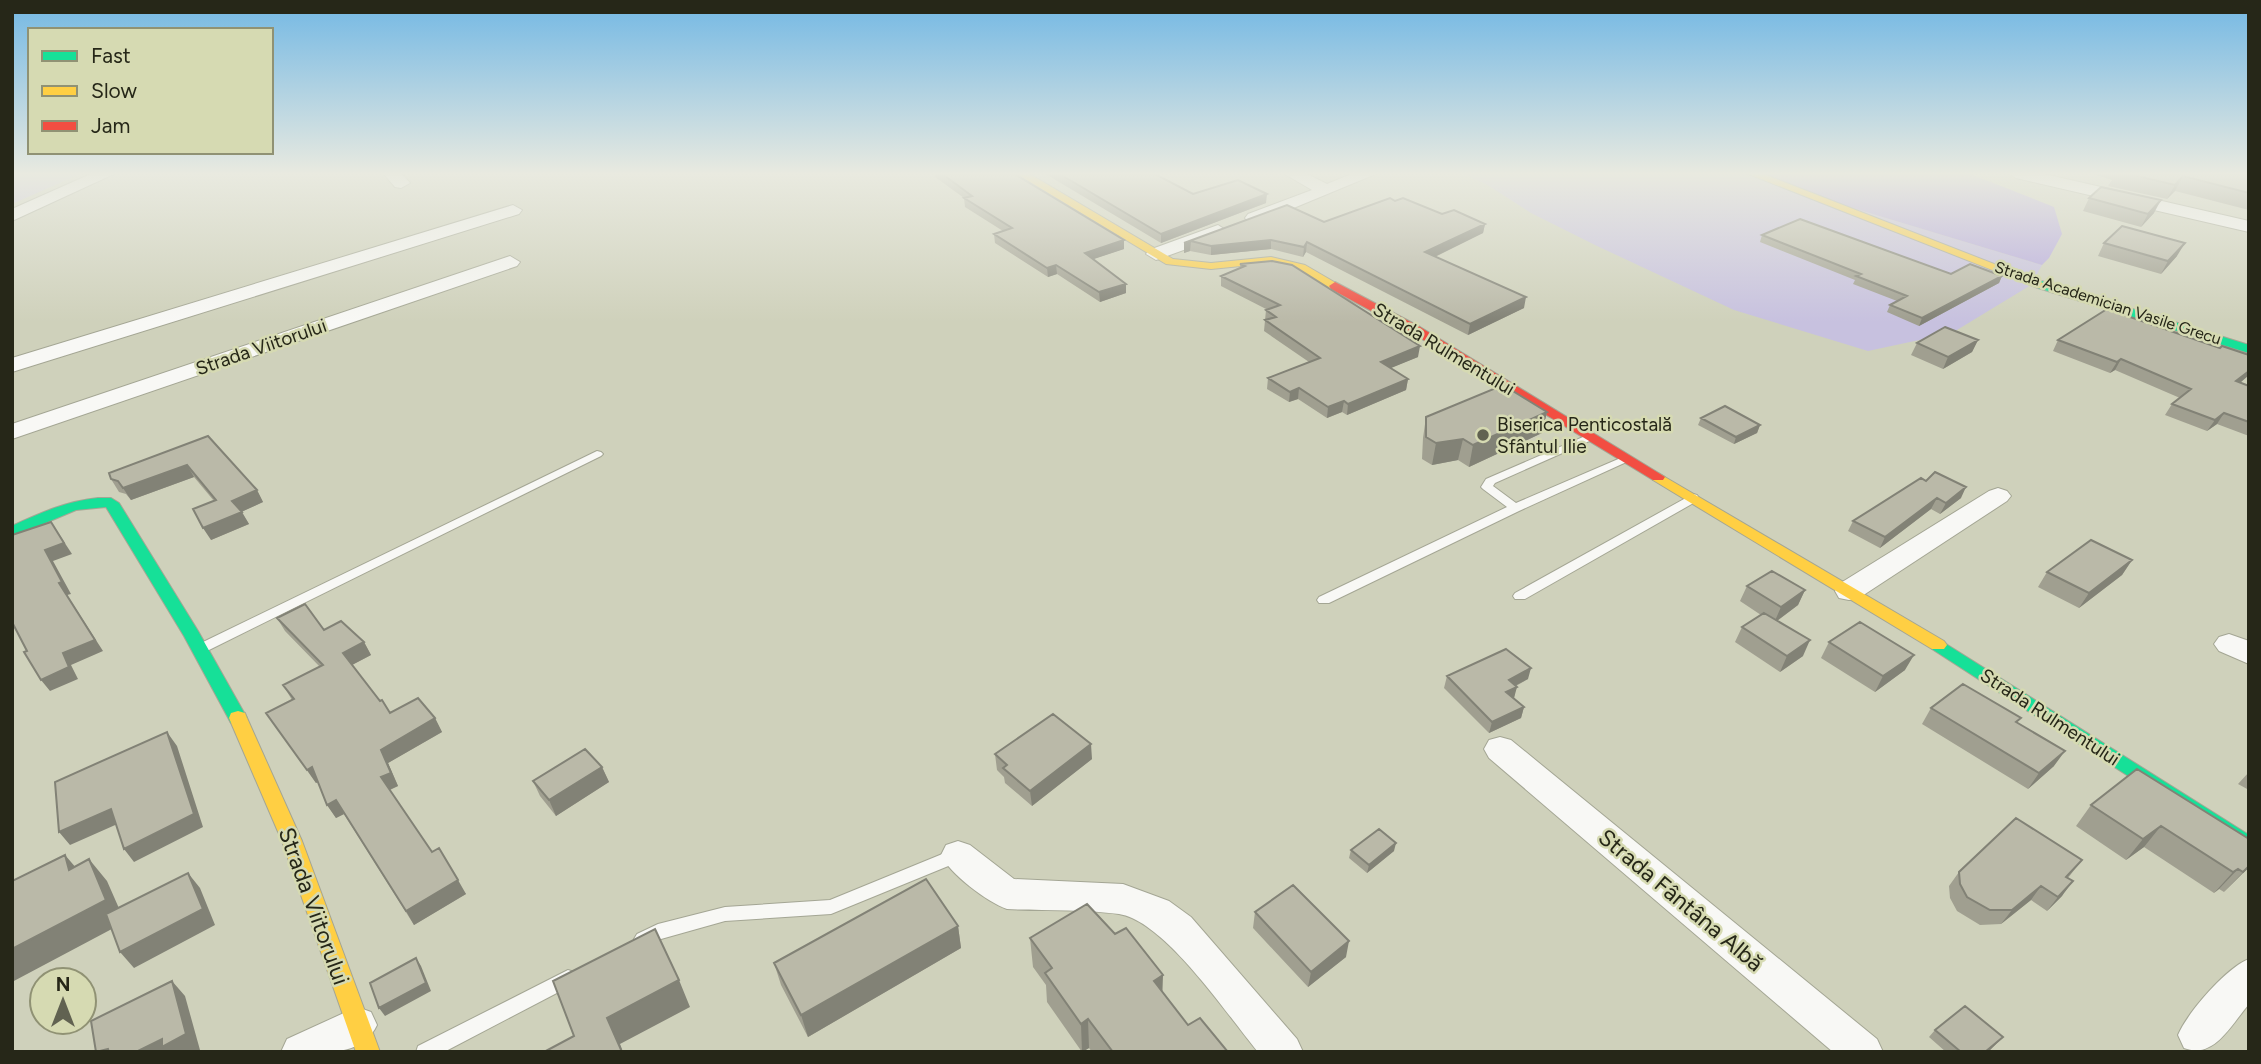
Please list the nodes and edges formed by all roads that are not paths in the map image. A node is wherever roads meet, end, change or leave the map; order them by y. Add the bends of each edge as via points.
1 (472, 223) edge
2 (1103, 223) edge
3 (1239, 223) edge
4 (1880, 223) edge
5 (2230, 223) edge
6 (2249, 227) edge
7 (1156, 254) junction
8 (1967, 256) junction
9 (510, 261) dead end
10 (2249, 335) edge
11 (2249, 349) edge
12 (12, 365) edge
13 (12, 432) edge
14 (1591, 437) junction
15 (597, 454) dead end
16 (1627, 459) junction
17 (1998, 496) dead end
18 (1694, 498) junction
19 (1515, 508) junction
20 (12, 532) edge
21 (1849, 591) junction
22 (1520, 596) dead end
23 (1324, 600) dead end
24 (200, 649) junction
25 (1500, 749) dead end
26 (2249, 846) edge
27 (958, 855) joint
28 (634, 944) edge
29 (585, 970) edge
30 (2249, 976) edge
31 (2198, 1035) dead end
32 (362, 1038) edge
33 (301, 1052) edge
34 (425, 1052) edge
35 (1283, 1052) edge
36 (1863, 1052) edge

1 - 12 street
2 - 7 street, Strada Rulmentului
3 - 7 street
4 - 8 street, Strada Academician Vasile Grecu
5 - 6 street
7 - 14 street, Strada Rulmentului via 1170,261 1211,267 1271,260 1301,267 1416,330
8 - 10 street, Strada Academician Vasile Grecu
8 - 11 street, Strada Academician Vasile Grecu via 2032,282
9 - 13 street, Strada Viitorului
14 - 16 street, Strada Rulmentului
14 - 19 lane via 1490,481 1487,487
15 - 24 lane
16 - 18 street, Strada Rulmentului
16 - 19 lane
17 - 21 street
18 - 21 street, Strada Rulmentului
18 - 22 lane
19 - 23 lane
20 - 24 street, Strada Viitorului via 83,503 111,502
21 - 26 street, Strada Rulmentului
24 - 32 street, Strada Viitorului via 263,771 318,907
25 - 36 street, Strada Fântâna Albă
27 - 28 lane via 831,907 725,914 658,932
27 - 35 street via 1007,894 1124,899 1156,912 1200,953
29 - 34 lane
30 - 31 street
32 - 33 street

